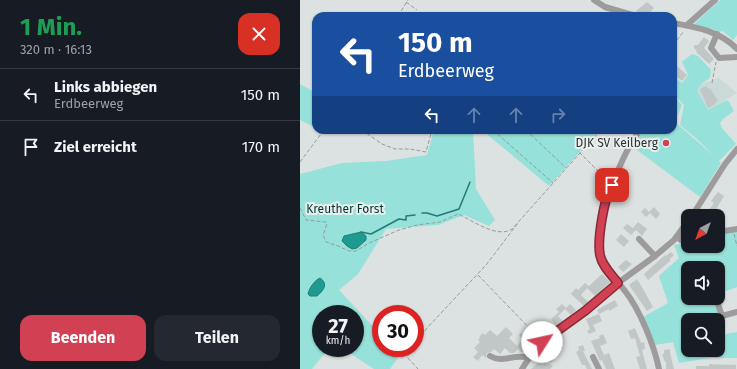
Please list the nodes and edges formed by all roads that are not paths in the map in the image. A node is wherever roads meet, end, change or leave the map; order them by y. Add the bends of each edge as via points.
1 (594, 0) edge
2 (715, 0) edge
3 (624, 12) edge
4 (677, 24) edge
5 (687, 26) junction
6 (717, 34) junction
7 (737, 49) edge
8 (737, 57) edge
9 (637, 134) edge
10 (737, 149) edge
11 (696, 209) edge
12 (735, 229) edge
13 (725, 231) edge
14 (681, 232) edge
15 (639, 239) dead end
16 (676, 239) junction
17 (681, 240) edge
18 (655, 256) junction
19 (618, 283) junction
20 (719, 305) edge
21 (737, 312) edge
22 (541, 342) junction
23 (490, 356) dead end
24 (593, 357) dead end
25 (529, 358) junction
26 (550, 358) dead end
27 (522, 369) edge
28 (598, 369) edge
29 (659, 369) edge

1 - 3 street
2 - 5 street
4 - 5 street
5 - 6 street
6 - 7 street
6 - 8 street via 711,48 717,56
9 - 19 street via 612,185 603,215 600,238 603,264
10 - 11 street via 724,164
12 - 13 street
14 - 16 street
15 - 18 street
16 - 17 street
16 - 18 street
18 - 19 street
19 - 22 street via 585,311
19 - 29 street via 633,304 645,328
20 - 21 street via 722,316
22 - 25 street
22 - 26 street
23 - 25 street via 497,360 521,356
24 - 28 street
25 - 27 street

